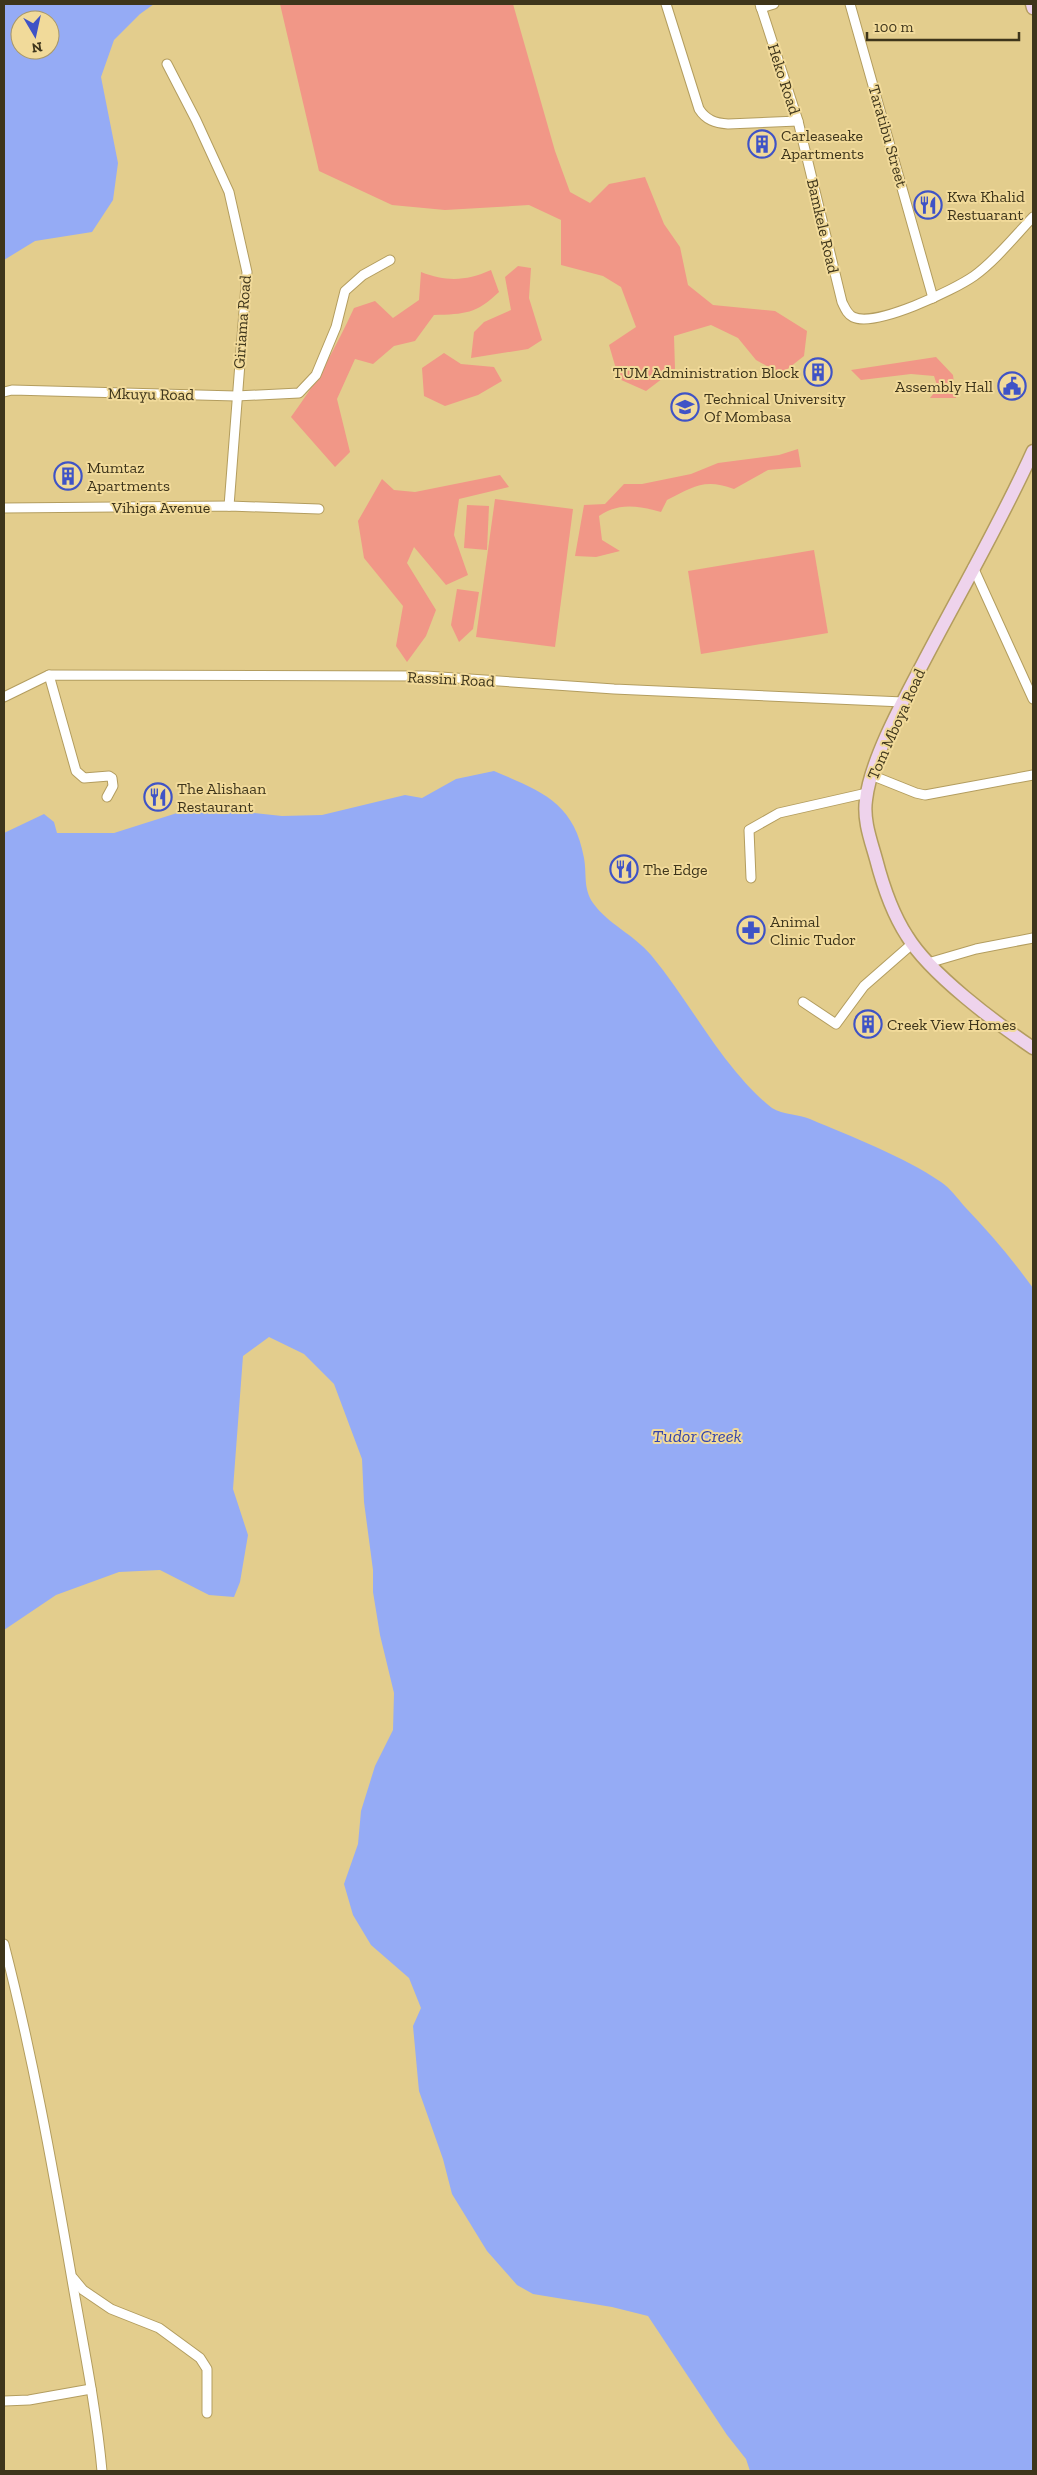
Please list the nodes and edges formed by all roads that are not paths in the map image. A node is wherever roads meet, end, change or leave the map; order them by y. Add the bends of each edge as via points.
1 (666, 4) edge
2 (774, 4) edge
3 (850, 4) edge
4 (1032, 4) edge
5 (760, 6) edge
6 (1033, 8) edge
7 (167, 64) dead end
8 (798, 121) junction
9 (1033, 217) edge
10 (390, 260) dead end
11 (933, 298) junction
12 (4, 392) edge
13 (236, 396) junction
14 (1033, 451) edge
15 (4, 505) edge
16 (229, 506) junction
17 (319, 509) dead end
18 (973, 567) junction
19 (49, 675) junction
20 (4, 697) edge
21 (1033, 700) edge
22 (903, 702) junction
23 (1033, 774) edge
24 (871, 775) junction
25 (867, 793) junction
26 (107, 797) dead end
27 (751, 878) dead end
28 (1033, 938) edge
29 (912, 944) junction
30 (928, 963) junction
31 (803, 1002) dead end
32 (1033, 1048) edge
33 (4, 1944) edge
34 (71, 2276) junction
35 (91, 2389) junction
36 (4, 2401) edge
37 (208, 2413) dead end
38 (102, 2471) edge

1 - 8 street, Heko Road via 703,115 728,124
2 - 5 street
3 - 11 street, Taratibu Street
4 - 6 main road
5 - 8 street, Heko Road
7 - 13 street, Giriama Road via 230,192 247,272
8 - 11 street, Bamkele Road via 842,302 848,313 863,319 915,307
9 - 11 street via 975,275
10 - 13 street, Mkuyu Road via 363,275 345,291 336,327 316,374 299,393
12 - 13 street, Mkuyu Road
13 - 16 street, Giriama Road
14 - 18 main road, Tom Mboya Road
15 - 16 street, Vihiga Avenue
16 - 17 street, Vihiga Avenue
18 - 21 street
18 - 22 main road, Tom Mboya Road
19 - 20 street, Rassini Road
19 - 22 street, Rassini Road via 426,676 614,689
19 - 26 street via 76,771 84,778 112,778 113,786
22 - 24 main road, Tom Mboya Road
23 - 24 street via 925,795
24 - 25 main road, Tom Mboya Road
25 - 27 street via 779,813 749,830
25 - 29 main road, Tom Mboya Road via 867,828 880,874 892,909
28 - 30 street via 976,948
29 - 30 main road, Tom Mboya Road
29 - 31 street via 864,986 836,1024
30 - 32 main road, Tom Mboya Road via 961,993
33 - 34 street via 42,2109
34 - 35 street
34 - 37 street via 84,2290 111,2309 159,2328 200,2358 207,2369
35 - 36 street
35 - 38 street

